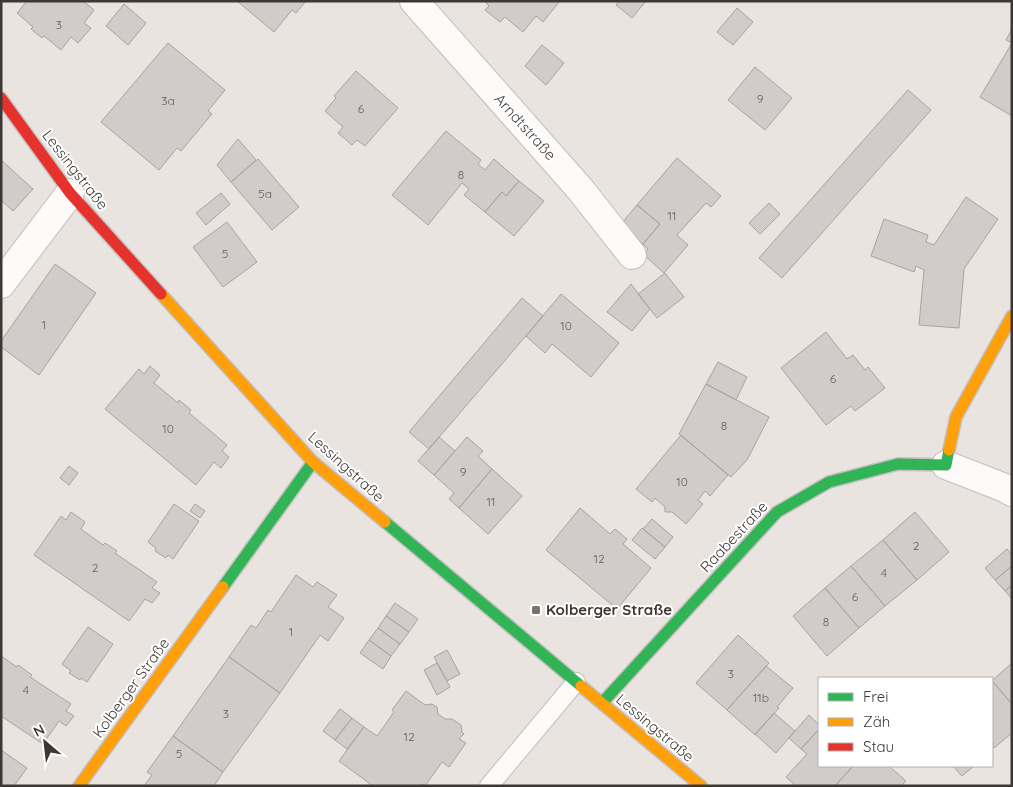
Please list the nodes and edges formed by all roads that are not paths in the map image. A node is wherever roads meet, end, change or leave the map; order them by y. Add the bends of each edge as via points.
1 (414, 1) edge
2 (1, 98) edge
3 (70, 193) junction
4 (632, 255) dead end
5 (1, 284) edge
6 (1012, 316) edge
7 (313, 462) junction
8 (946, 465) junction
9 (1012, 492) edge
10 (576, 682) junction
11 (602, 704) junction
12 (79, 786) edge
13 (489, 786) edge
14 (701, 786) edge

1 - 4 street, Arndtstraße via 580,189
2 - 3 street, Lessingstraße
3 - 5 street
3 - 7 street, Lessingstraße
6 - 8 street via 956,417
7 - 10 street, Lessingstraße
7 - 12 street, Kolberger Straße
8 - 9 street
8 - 11 street, Raabestraße via 898,464 829,482 777,512
10 - 11 street, Lessingstraße
10 - 13 lane
11 - 14 street, Lessingstraße

